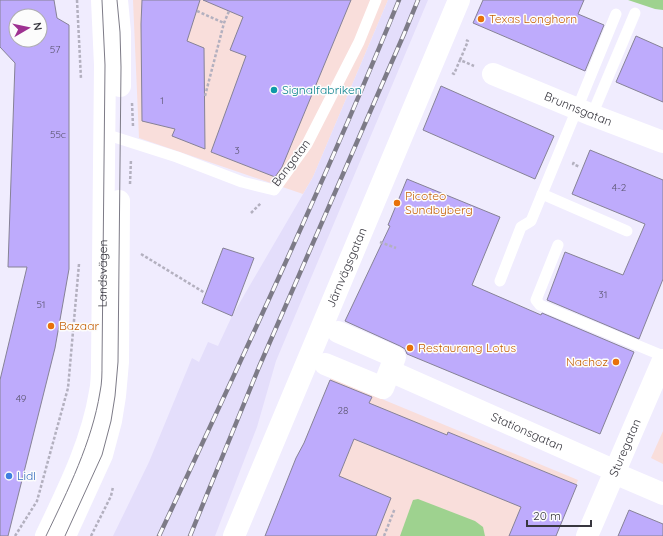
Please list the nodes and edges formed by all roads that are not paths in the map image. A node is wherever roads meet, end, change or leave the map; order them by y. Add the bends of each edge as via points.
1 (102, 0) edge
2 (117, 0) edge
3 (376, 0) edge
4 (459, 0) edge
5 (635, 13) dead end
6 (616, 14) dead end
7 (484, 70) road end
8 (584, 111) junction
9 (112, 136) junction
10 (663, 142) edge
11 (542, 194) junction
12 (627, 231) dead end
13 (558, 245) dead end
14 (500, 281) dead end
15 (338, 332) dead end
16 (663, 356) edge
17 (663, 360) edge
18 (325, 364) dead end
19 (390, 371) junction
20 (614, 473) junction
21 (663, 494) edge
22 (46, 536) edge
23 (66, 536) edge
24 (234, 536) edge
25 (587, 536) edge

1 - 9 street, Landsvägen
2 - 9 street, Landsvägen via 120,32
3 - 9 lane, Bangatan via 359,42 307,144 274,190 242,182
4 - 24 street, Järnvägsgatan
5 - 8 lane
6 - 8 lane
7 - 8 street, Brunnsgatan
8 - 10 street, Brunnsgatan
8 - 11 lane
9 - 22 street, Landsvägen via 100,391 91,433
9 - 23 street, Landsvägen via 118,362 115,396 102,455
11 - 12 lane
11 - 14 lane via 531,221 521,228
13 - 16 lane via 536,300 540,305
15 - 19 street via 396,357
17 - 20 street, Sturegatan
18 - 19 street via 383,388
19 - 20 street, Stationsgatan via 611,469
20 - 21 street, Stationsgatan
20 - 25 street, Sturegatan

